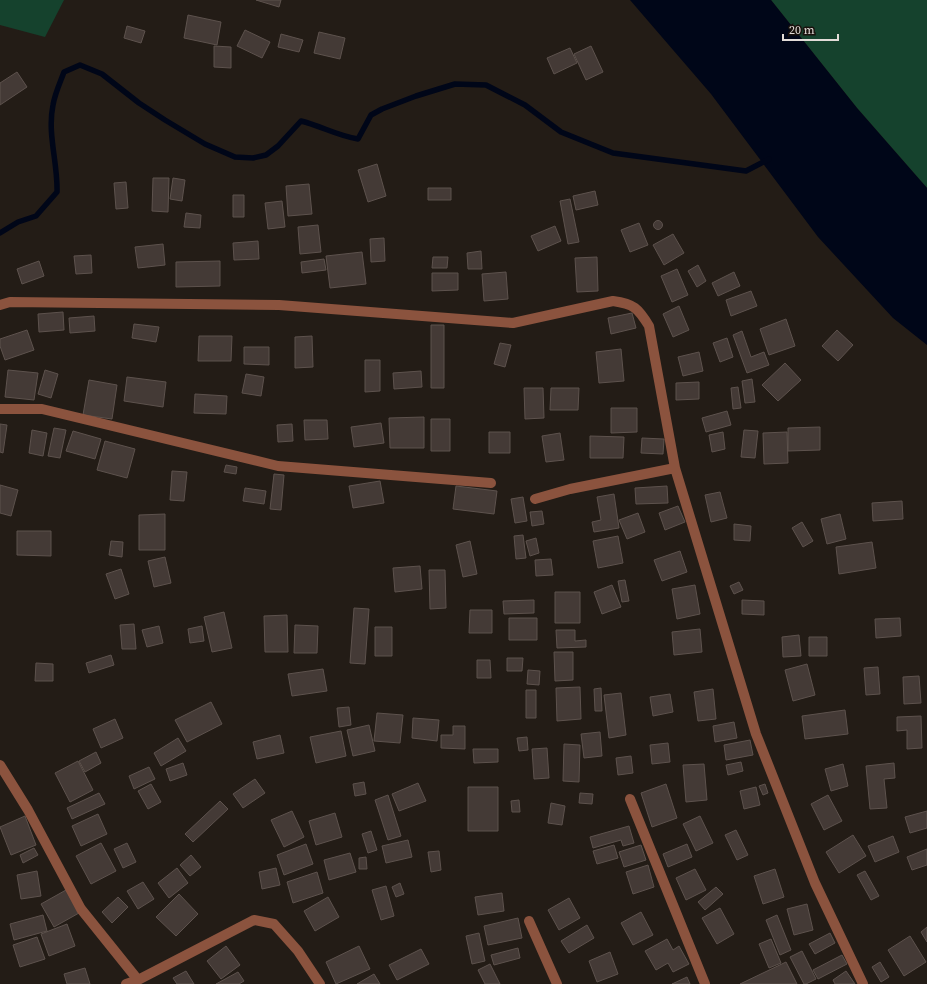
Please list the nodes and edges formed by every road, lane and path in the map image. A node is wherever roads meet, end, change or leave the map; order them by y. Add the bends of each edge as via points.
1 (0, 305) edge
2 (0, 409) edge
3 (675, 468) junction
4 (491, 483) dead end
5 (535, 499) dead end
6 (0, 765) edge
7 (630, 799) dead end
8 (529, 921) dead end
9 (130, 982) edge
10 (320, 984) edge
11 (557, 984) edge
12 (705, 984) edge
13 (863, 984) edge

1 - 3 street via 10,302 279,305 513,323 613,301 629,303 640,311 649,326
2 - 4 street via 42,409 278,466
3 - 5 street via 570,489
3 - 13 street via 756,734 814,882
6 - 9 street via 28,810 81,909
7 - 12 street
8 - 11 street
9 - 10 street via 254,920 274,924 298,951

